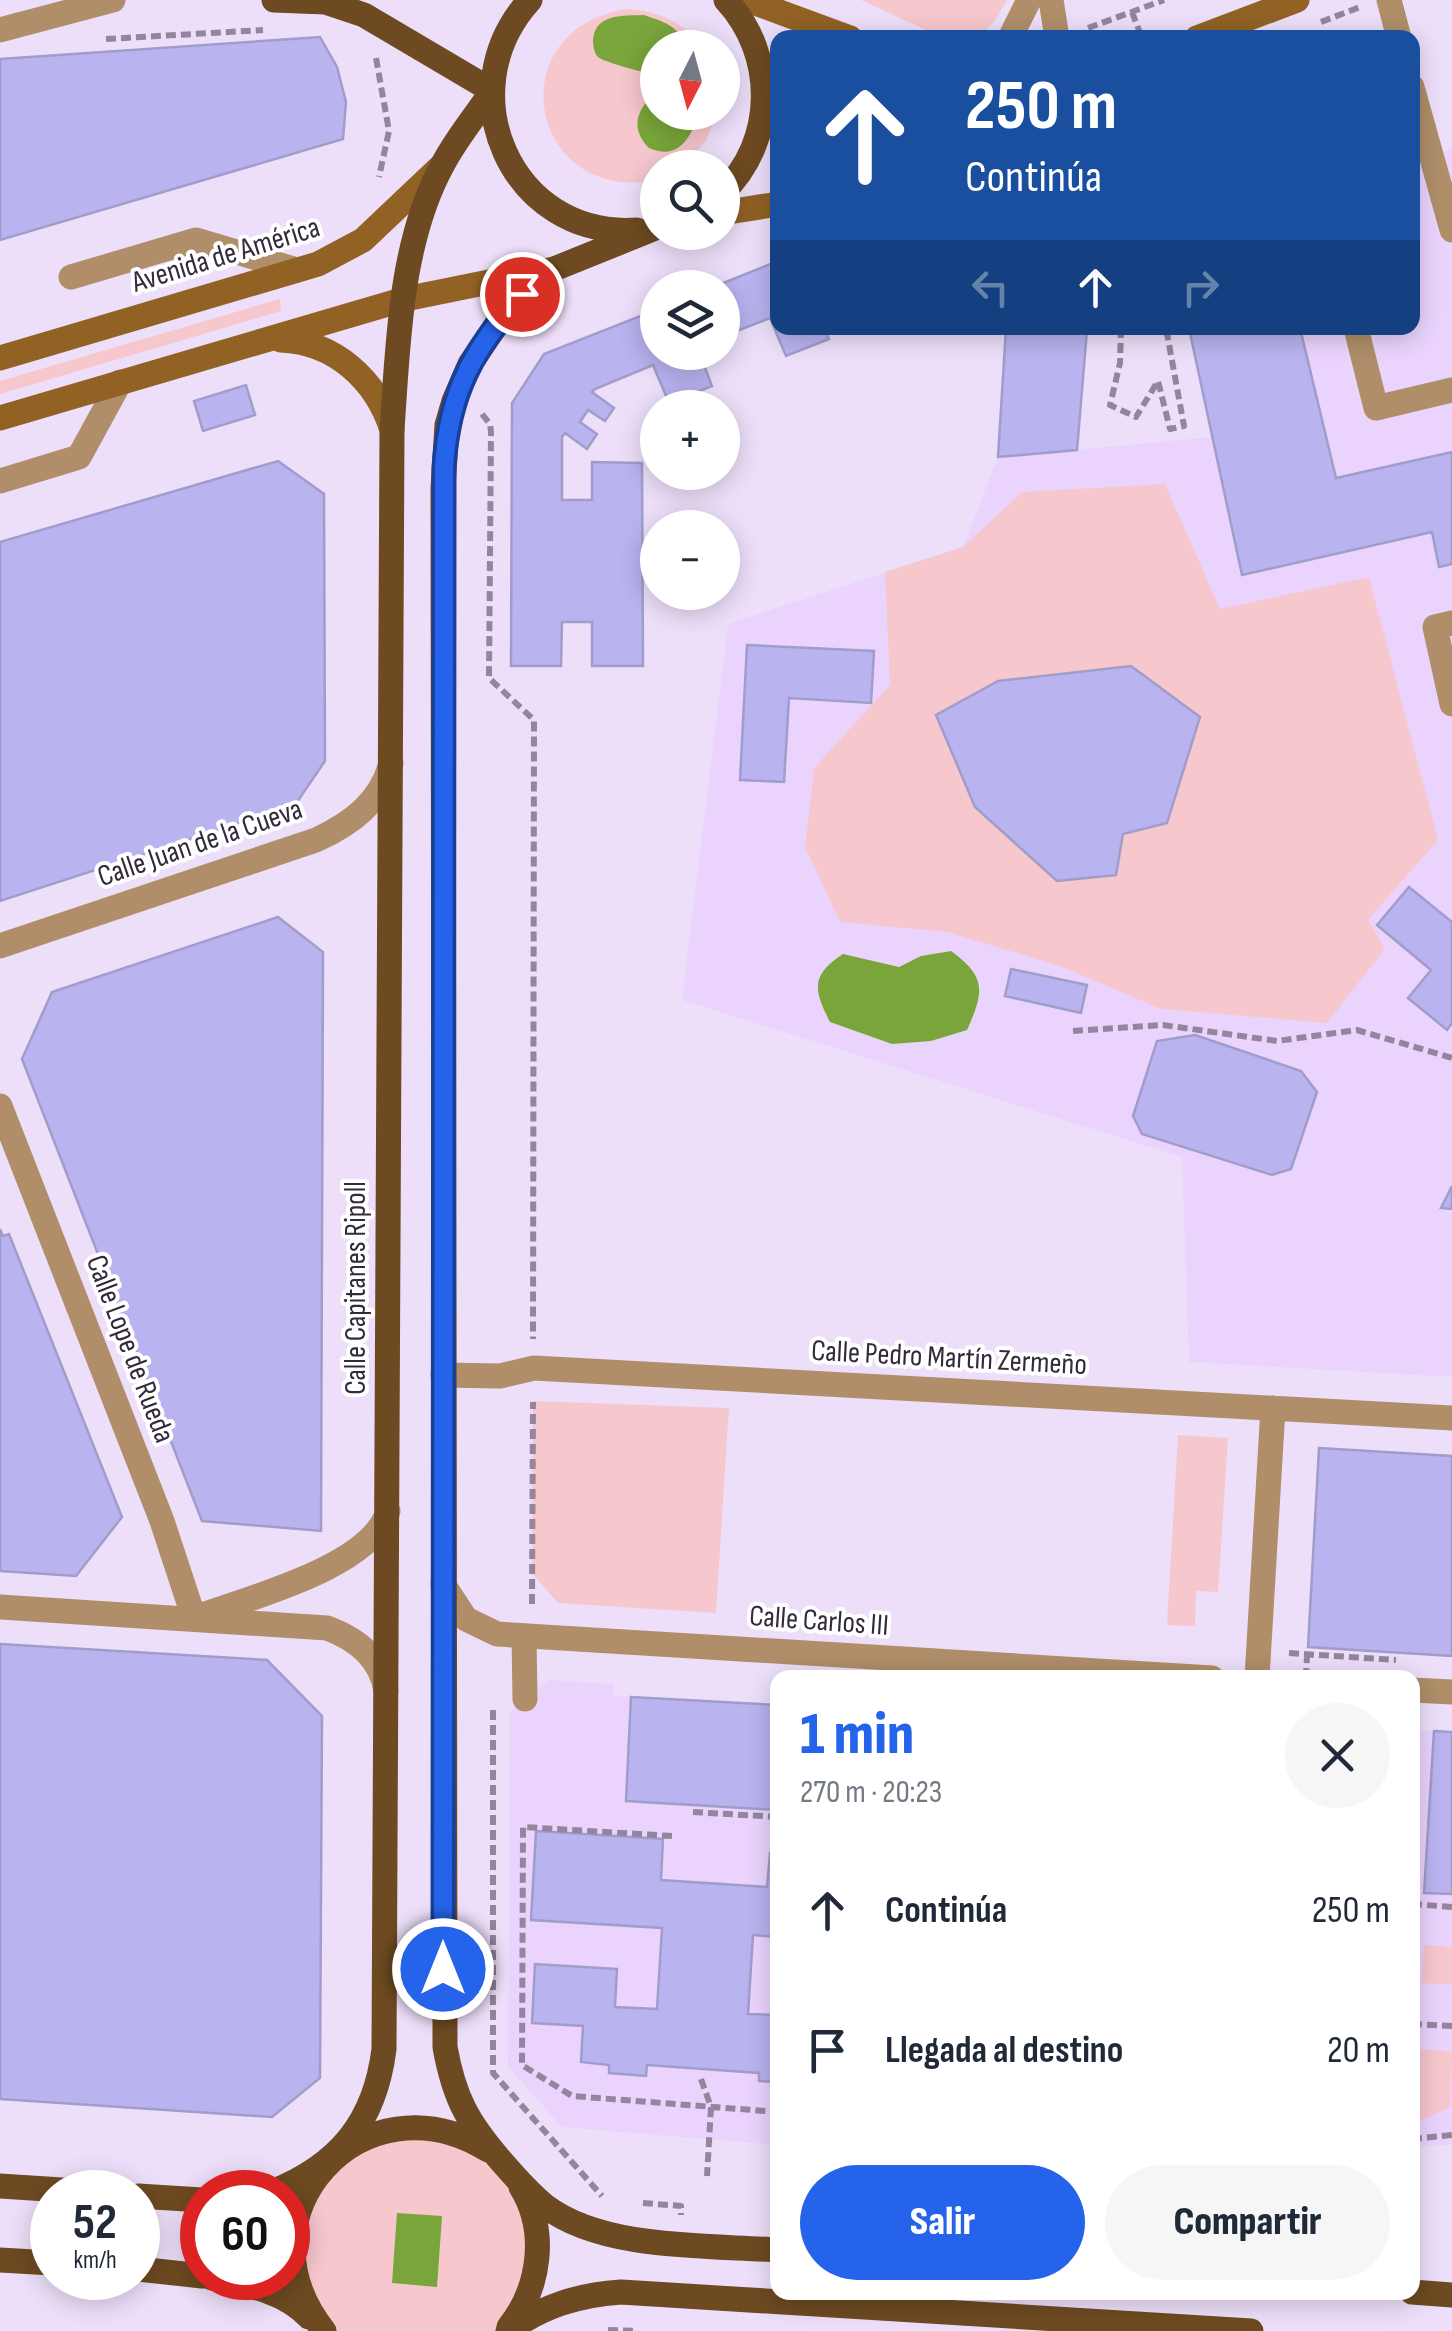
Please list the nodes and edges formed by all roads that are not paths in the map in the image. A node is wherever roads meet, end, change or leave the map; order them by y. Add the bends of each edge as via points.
1 (113, 0) edge
2 (274, 0) edge
3 (306, 0) edge
4 (511, 0) edge
5 (530, 0) edge
6 (726, 0) edge
7 (747, 0) edge
8 (1029, 0) edge
9 (1051, 0) edge
10 (1297, 0) edge
11 (1388, 0) edge
12 (0, 30) edge
13 (507, 30) junction
14 (828, 30) edge
15 (1014, 30) edge
16 (1056, 30) edge
17 (1219, 30) edge
18 (1397, 30) edge
19 (491, 91) junction
20 (1420, 112) edge
21 (442, 164) junction
22 (740, 172) edge
23 (1447, 196) edge
24 (770, 205) edge
25 (740, 210) edge
26 (640, 229) edge
27 (1452, 230) edge
28 (640, 234) edge
29 (554, 269) junction
30 (296, 270) junction
31 (71, 277) dead end
32 (405, 299) junction
33 (1358, 335) edge
34 (261, 340) junction
35 (0, 358) edge
36 (120, 382) junction
37 (1452, 390) edge
38 (0, 418) edge
39 (392, 430) junction
40 (0, 481) edge
41 (1443, 625) edge
42 (1452, 704) edge
43 (391, 763) junction
44 (0, 946) edge
45 (0, 1106) edge
46 (443, 1375) junction
47 (1272, 1408) junction
48 (1452, 1418) edge
49 (388, 1511) junction
50 (443, 1584) junction
51 (0, 1606) edge
52 (194, 1618) junction
53 (524, 1636) junction
54 (1081, 1670) edge
55 (1257, 1670) edge
56 (1420, 1690) edge
57 (1452, 1692) edge
58 (388, 1699) junction
59 (524, 1700) dead end
60 (324, 2166) junction
61 (510, 2171) junction
62 (310, 2173) edge
63 (0, 2186) edge
64 (30, 2188) edge
65 (770, 2249) edge
66 (0, 2260) edge
67 (30, 2262) edge
68 (1420, 2292) edge
69 (1452, 2294) edge
70 (288, 2300) edge
71 (1220, 2330) edge
72 (323, 2331) edge
73 (507, 2331) edge
74 (1251, 2331) edge

1 - 12 street
2 - 3 main road
3 - 19 main road via 364,15
4 - 13 main road
5 - 13 main road
6 - 22 main road via 752,40 764,94 762,122
7 - 14 main road
8 - 15 street
9 - 16 street
10 - 17 main road
11 - 18 street
13 - 19 main road
19 - 21 main road, Calle Capitanes Ripoll
19 - 26 main road via 508,159 544,202 600,228
20 - 23 street
21 - 30 main road, Avenida de América via 362,240
21 - 32 main road, Calle Capitanes Ripoll via 414,244
23 - 27 street
24 - 25 main road
28 - 29 main road
29 - 32 main road
29 - 46 main road via 499,321 470,364 465,406 447,425
30 - 31 street via 196,240
30 - 35 main road, Avenida de América
32 - 34 main road
32 - 39 main road, Calle Capitanes Ripoll
33 - 37 street via 1376,408
34 - 36 main road
34 - 39 main road via 333,352 372,388
36 - 38 main road
36 - 40 street via 79,458
39 - 43 main road, Calle Capitanes Ripoll
41 - 42 street
43 - 44 street, Calle Juan de la Cueva via 386,782 354,819 316,840
43 - 49 main road, Calle Capitanes Ripoll
45 - 52 street, Calle Lope de Rueda
46 - 47 street, Calle Pedro Martín Zermeño via 500,1376 534,1368
46 - 50 main road
47 - 48 street, Calle Pedro Martín Zermeño
47 - 55 street
49 - 52 street via 367,1541 312,1575
49 - 58 main road, Calle Capitanes Ripoll
50 - 53 street, Calle Carlos III via 482,1629
50 - 61 main road via 444,2047 461,2109
51 - 52 street
52 - 58 street via 312,1624 344,1634 376,1662
53 - 54 street, Calle Carlos III
53 - 59 street
56 - 57 street
58 - 60 main road, Calle Capitanes Ripoll via 383,2060 366,2113
60 - 61 main road via 363,2138 427,2126 470,2140
60 - 62 main road
60 - 72 main road, Calle Capitanes Ripoll via 308,2188 292,2238 300,2291
61 - 65 main road via 547,2207 601,2232
61 - 73 main road via 526,2196 538,2244 530,2292
63 - 64 main road
66 - 67 main road
68 - 69 main road
70 - 72 main road
71 - 73 main road via 621,2292 567,2300
71 - 74 main road

